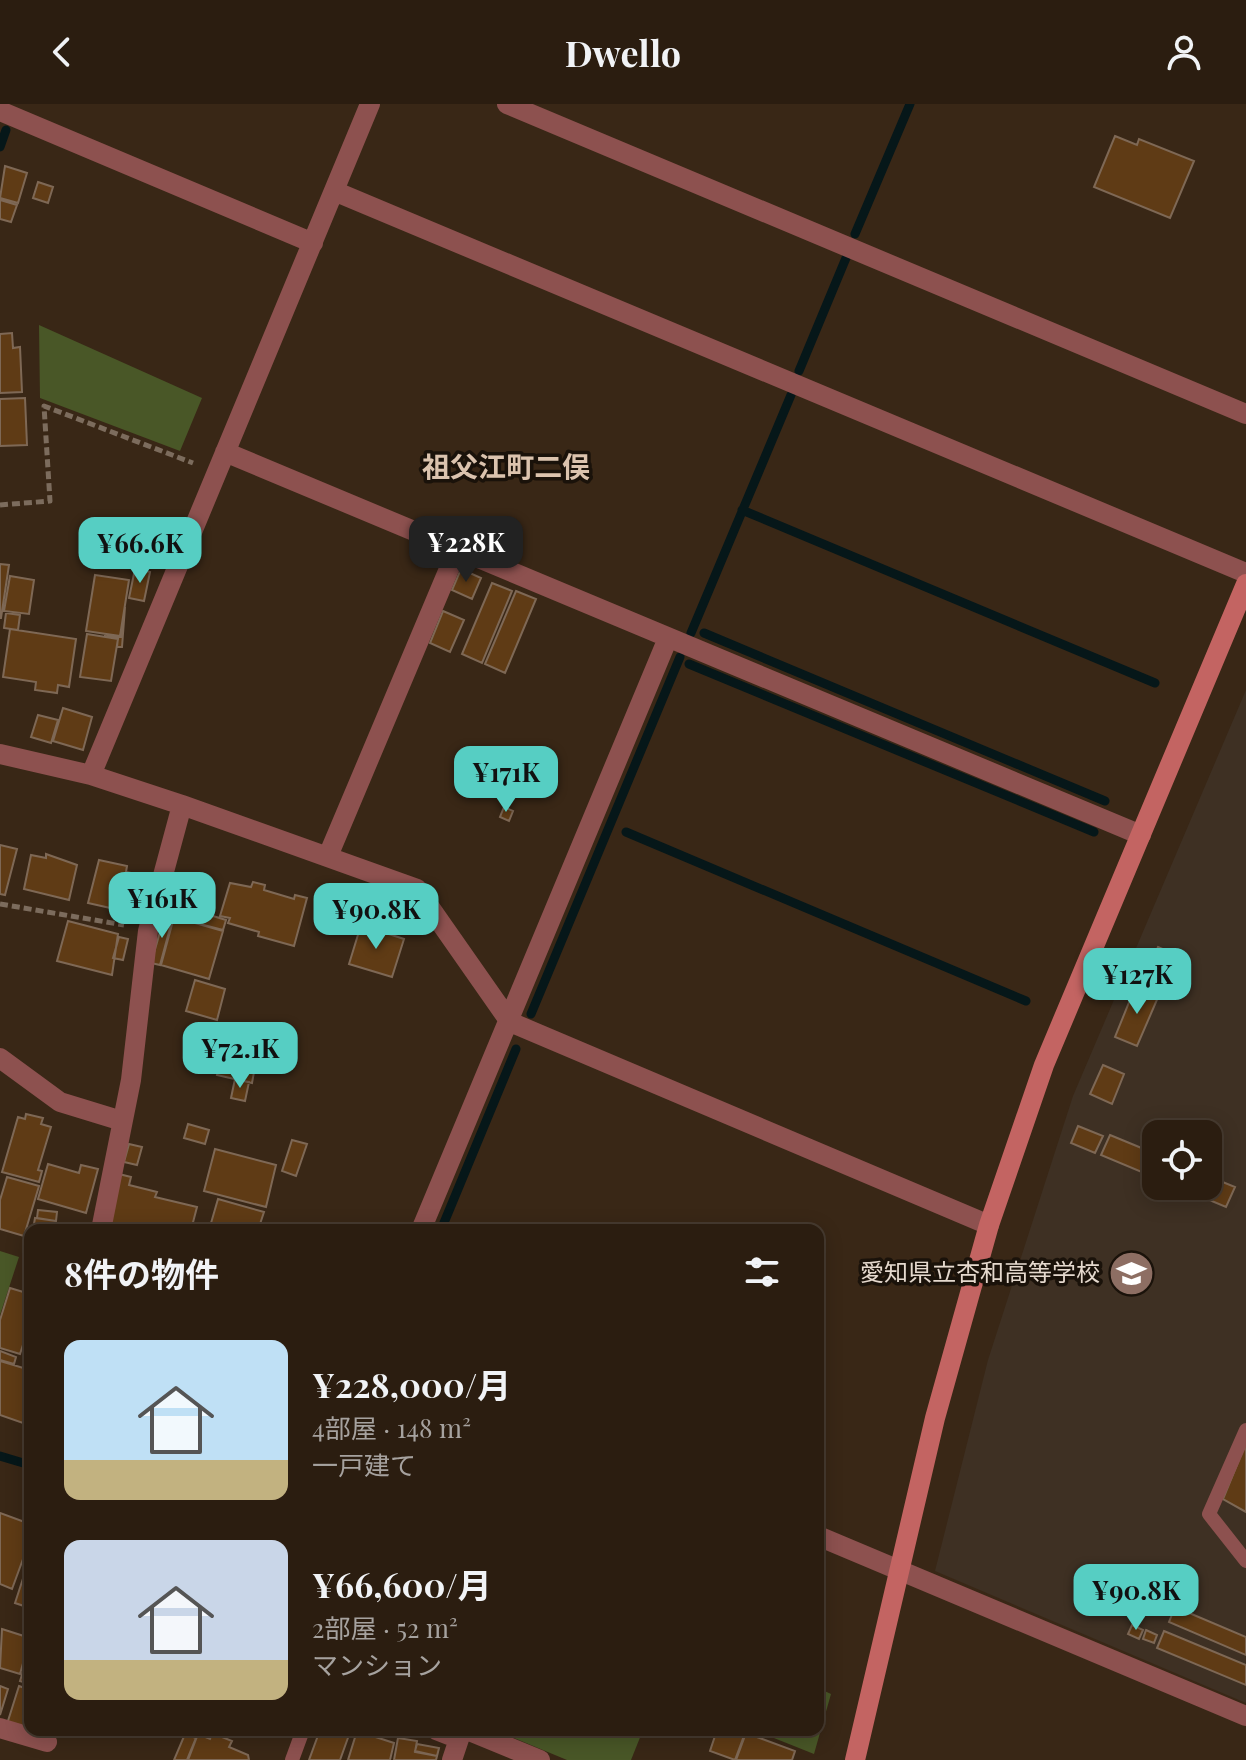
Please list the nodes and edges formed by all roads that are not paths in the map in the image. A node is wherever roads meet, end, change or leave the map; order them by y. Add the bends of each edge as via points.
1 (370, 104) edge
2 (507, 104) edge
3 (0, 111) edge
4 (334, 191) junction
5 (313, 243) junction
6 (1246, 414) edge
7 (225, 452) junction
8 (457, 550) junction
9 (1246, 573) edge
10 (1246, 584) edge
11 (668, 638) junction
12 (0, 754) edge
13 (91, 775) junction
14 (182, 805) junction
15 (1141, 835) junction
16 (328, 856) junction
17 (510, 1022) junction
18 (0, 1058) edge
19 (122, 1121) junction
20 (98, 1224) edge
21 (424, 1224) edge
22 (989, 1225) junction
23 (1246, 1430) edge
24 (824, 1539) edge
25 (1246, 1561) edge
26 (901, 1571) junction
27 (1246, 1716) edge
28 (0, 1728) edge
29 (301, 1736) edge
30 (462, 1736) edge
31 (472, 1736) edge
32 (46, 1744) edge
33 (292, 1760) edge
34 (452, 1760) edge
35 (540, 1760) edge
36 (855, 1760) edge

1 - 4 street
2 - 6 street
3 - 5 street
4 - 5 street
4 - 9 street
5 - 7 street
7 - 8 street
7 - 13 street
8 - 11 street
8 - 16 street
10 - 15 street
11 - 15 street
11 - 17 street
12 - 13 street
13 - 14 street
14 - 16 street
14 - 19 street via 148,931
15 - 22 street via 1044,1065
16 - 17 street via 417,889
17 - 21 street
17 - 22 street
18 - 19 street via 60,1102
19 - 20 street
22 - 26 street via 935,1418
23 - 25 lane via 1209,1514
24 - 26 street
26 - 27 street
26 - 36 street
28 - 32 street
29 - 33 lane
30 - 34 street
31 - 35 street

